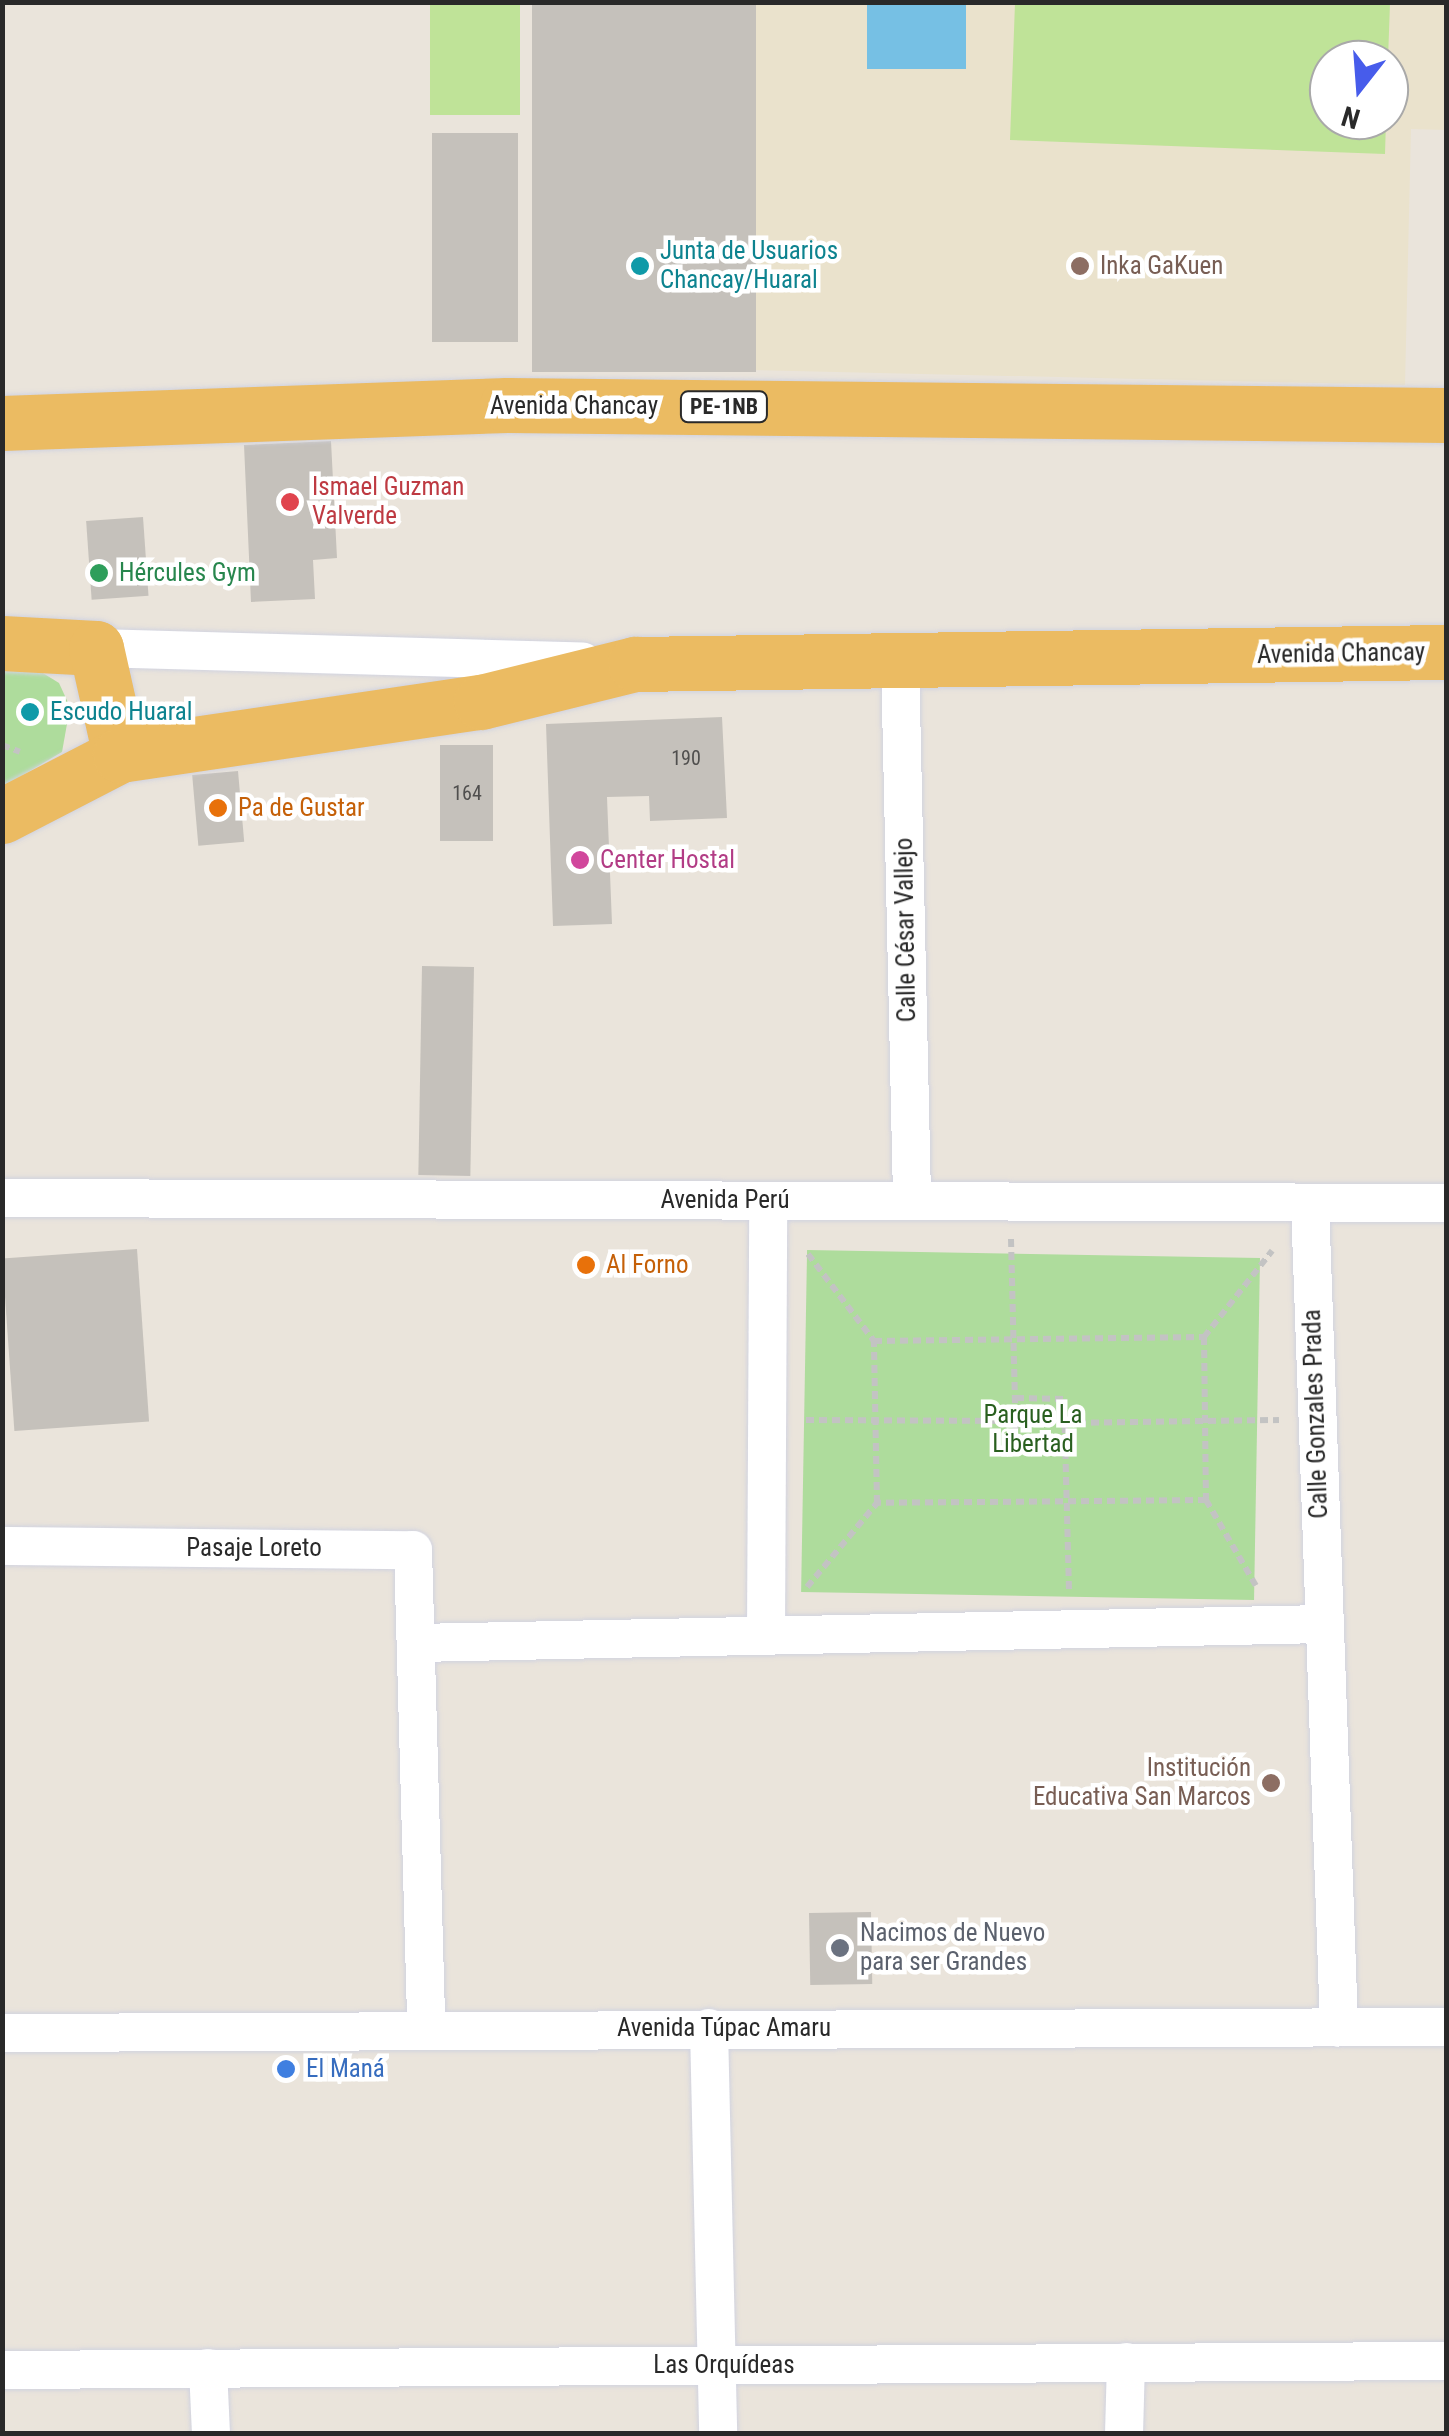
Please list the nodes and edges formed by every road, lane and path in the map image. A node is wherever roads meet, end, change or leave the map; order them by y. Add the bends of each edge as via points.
1 (1446, 416) edge
2 (2, 423) edge
3 (2, 643) edge
4 (96, 648) junction
5 (1446, 652) edge
6 (900, 660) junction
7 (636, 664) junction
8 (2, 745) edge
9 (30, 751) dead end
10 (120, 755) junction
11 (2, 816) edge
12 (2, 1198) edge
13 (912, 1199) junction
14 (768, 1201) junction
15 (1010, 1202) junction
16 (1446, 1203) edge
17 (1310, 1204) junction
18 (1204, 1337) junction
19 (1014, 1338) junction
20 (874, 1341) junction
21 (1016, 1398) junction
22 (1316, 1419) junction
23 (767, 1420) junction
24 (1015, 1421) junction
25 (876, 1422) junction
26 (1204, 1422) junction
27 (1065, 1423) junction
28 (1066, 1448) junction
29 (1068, 1500) junction
30 (1206, 1500) junction
31 (877, 1504) junction
32 (2, 1546) edge
33 (1322, 1624) junction
34 (1278, 1625) junction
35 (1070, 1630) junction
36 (766, 1636) junction
37 (417, 1643) junction
38 (1339, 2027) junction
39 (1446, 2027) edge
40 (709, 2028) junction
41 (426, 2029) junction
42 (2, 2034) edge
43 (1446, 2360) edge
44 (1126, 2362) junction
45 (718, 2365) junction
46 (208, 2368) junction
47 (2, 2370) edge
48 (210, 2434) edge
49 (718, 2434) edge
50 (1124, 2434) edge

1 - 2 highway, Avenida Chancay / PE-1NB via 507,405
3 - 4 highway
4 - 7 street, Avenida Chancay
4 - 10 highway
5 - 6 highway, Avenida Chancay
6 - 7 highway, Avenida Chancay
6 - 13 street, Calle César Vallejo
7 - 10 highway, Avenida Chancay via 480,702
8 - 9 path
10 - 11 highway, Avenida Chancay
12 - 14 street, Avenida Perú
13 - 14 street, Avenida Perú
13 - 15 street, Avenida Perú
14 - 20 path
14 - 23 street
15 - 17 street, Avenida Perú
15 - 19 path
16 - 17 street, Avenida Perú
17 - 18 path
17 - 22 street, Calle Gonzales Prada
18 - 19 path
18 - 26 path
19 - 20 path
19 - 21 path
20 - 25 path
21 - 24 path
21 - 27 path via 1064,1399
22 - 26 path
22 - 33 street, Calle Gonzales Prada
23 - 25 path
23 - 36 street
24 - 25 path
24 - 28 path via 1016,1448
25 - 31 path
26 - 27 path
26 - 30 path
27 - 28 path
28 - 29 path
29 - 30 path
29 - 31 path
29 - 35 path
30 - 34 path
31 - 36 path
32 - 37 street, Pasaje Loreto via 412,1550
33 - 34 street
33 - 38 street, Calle Gonzales Prada
34 - 35 street
35 - 36 street
36 - 37 street
37 - 41 street
38 - 39 street, Avenida Túpac Amaru
38 - 40 street, Avenida Túpac Amaru
40 - 41 street, Avenida Túpac Amaru
40 - 45 street
41 - 42 street, Avenida Túpac Amaru
43 - 44 street, Las Orquídeas
44 - 45 street, Las Orquídeas
44 - 50 street
45 - 46 street, Las Orquídeas
45 - 49 street
46 - 47 street, Las Orquídeas
46 - 48 street

